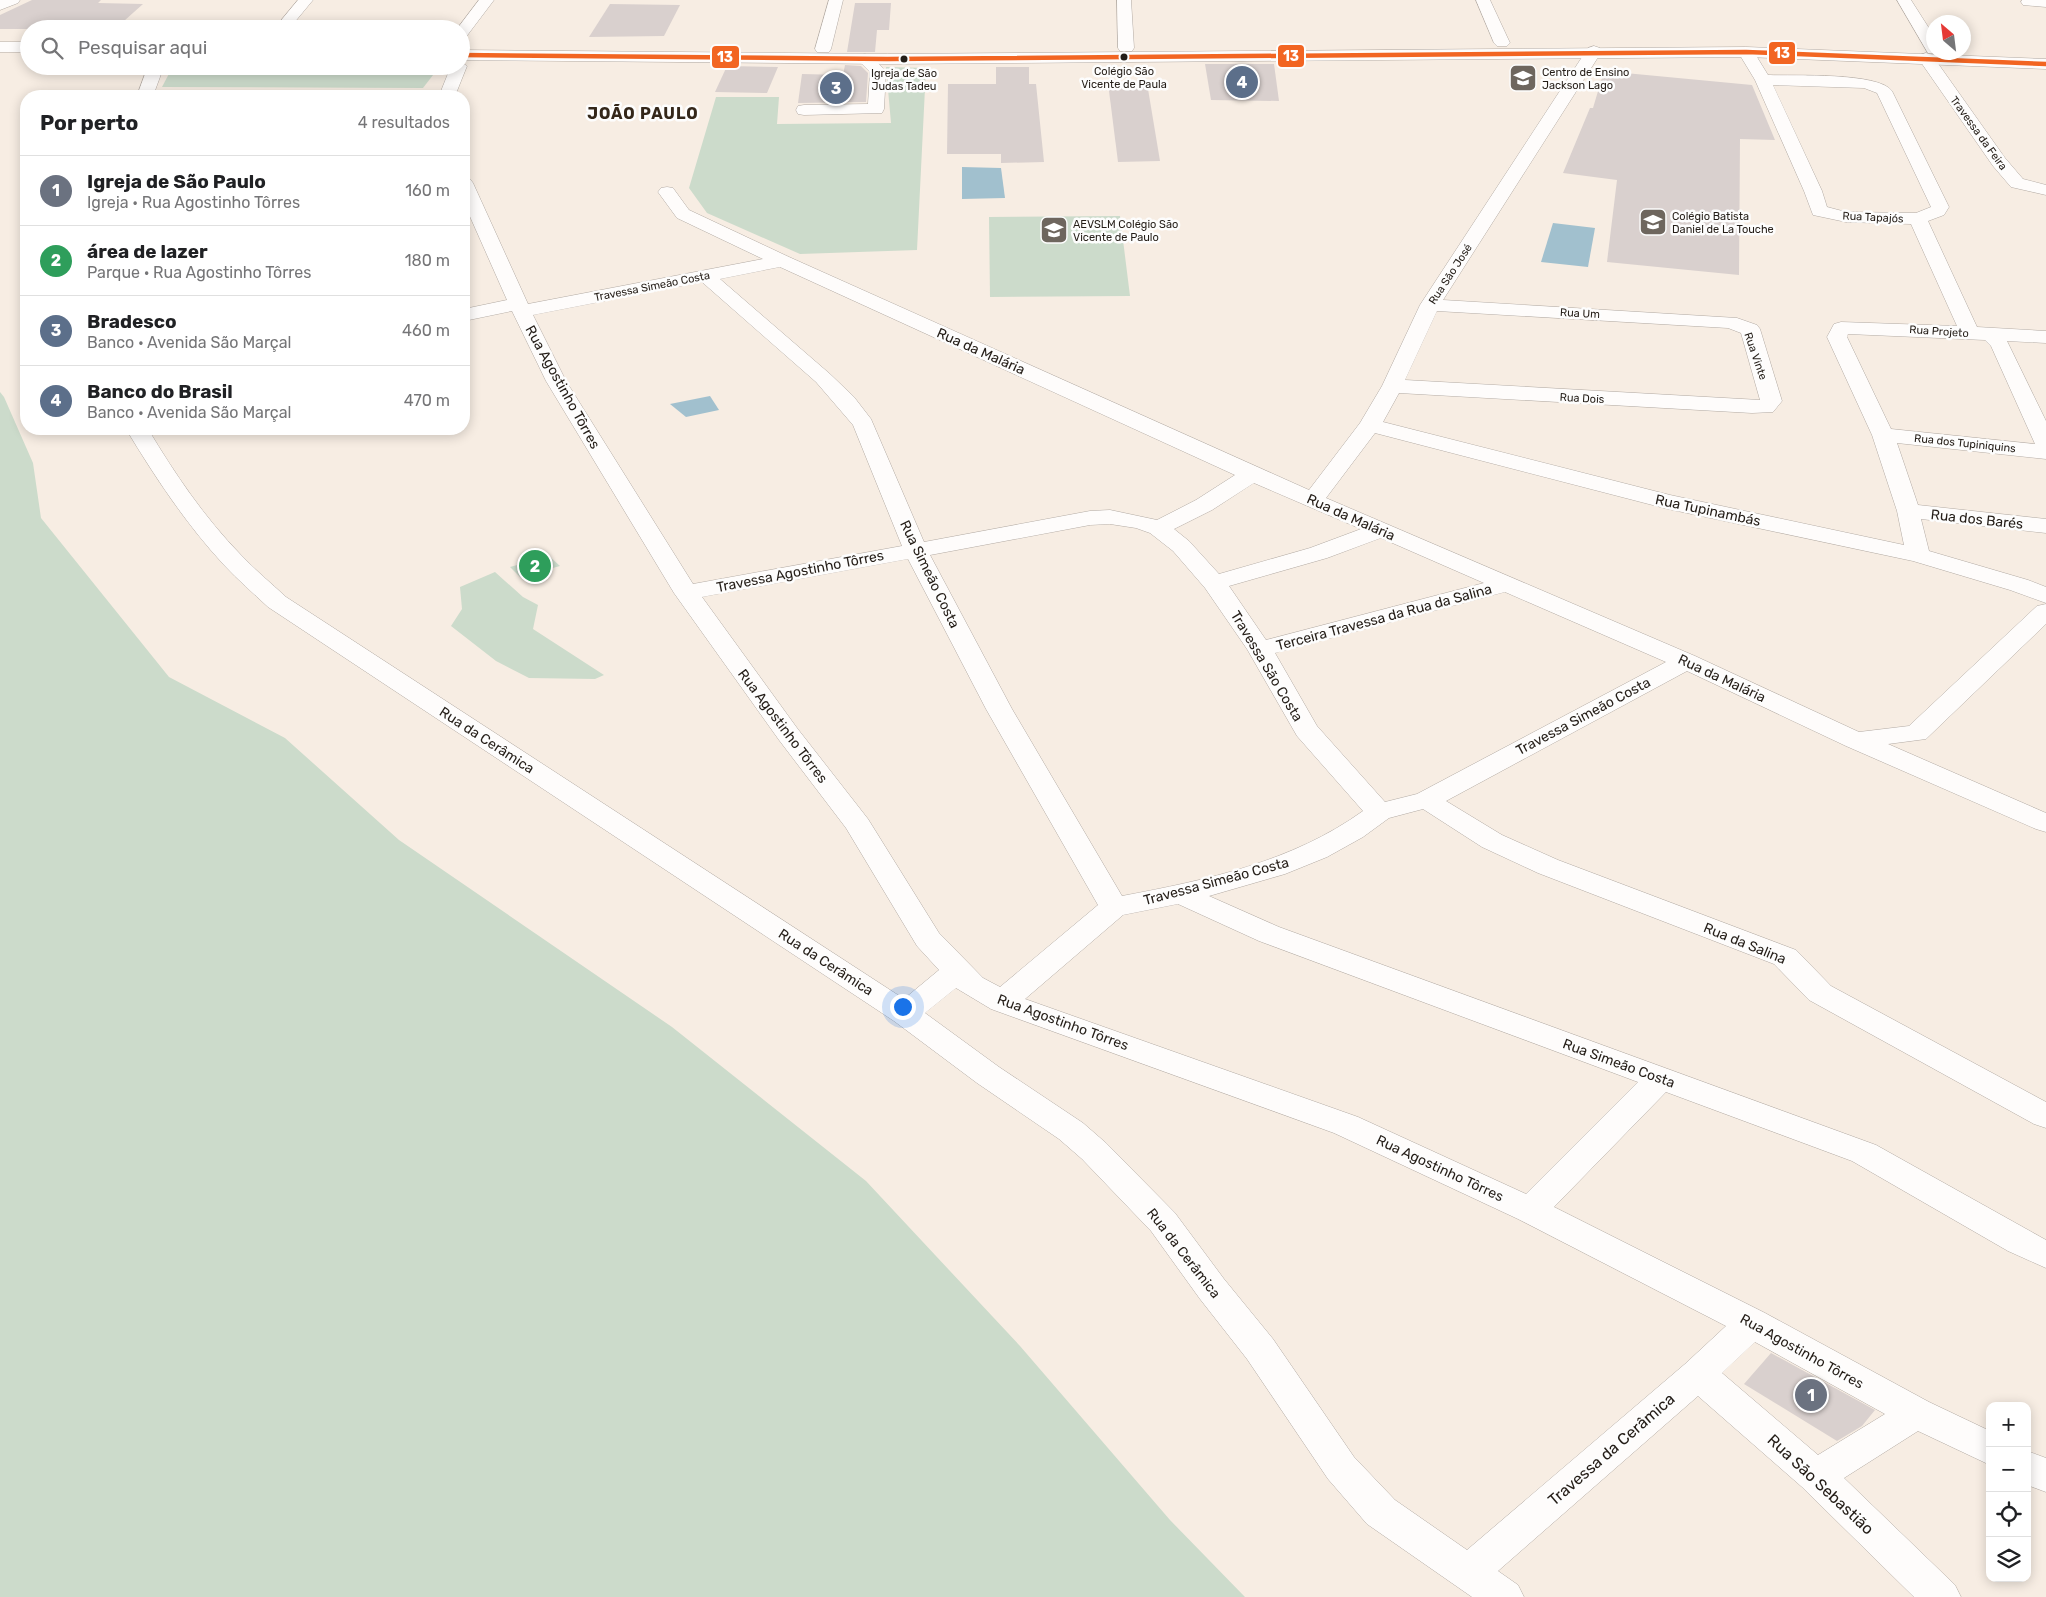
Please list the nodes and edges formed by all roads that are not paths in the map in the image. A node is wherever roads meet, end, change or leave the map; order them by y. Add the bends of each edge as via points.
1 (13, 0) edge
2 (306, 0) edge
3 (487, 0) edge
4 (836, 0) edge
5 (1124, 0) edge
6 (1483, 0) edge
7 (1904, 0) edge
8 (2028, 2) dead end
9 (2046, 3) edge
10 (0, 6) edge
11 (289, 20) edge
12 (470, 22) edge
13 (0, 38) edge
14 (20, 38) edge
15 (1502, 43) junction
16 (1926, 43) edge
17 (0, 47) edge
18 (20, 48) edge
19 (1126, 48) junction
20 (823, 49) junction
21 (1594, 52) junction
22 (1746, 52) junction
23 (1926, 53) edge
24 (1926, 53) edge
25 (1971, 53) edge
26 (470, 56) edge
27 (470, 56) edge
28 (1971, 57) edge
29 (865, 59) junction
30 (1935, 60) edge
31 (2045, 63) edge
32 (153, 75) edge
33 (454, 75) edge
34 (1763, 80) junction
35 (147, 90) edge
36 (449, 90) edge
37 (804, 110) dead end
38 (2046, 190) edge
39 (667, 192) dead end
40 (470, 204) edge
41 (1918, 219) junction
42 (782, 261) junction
43 (706, 276) junction
44 (1430, 305) junction
45 (520, 308) junction
46 (470, 314) edge
47 (1730, 322) joint
48 (1981, 334) junction
49 (2046, 337) edge
50 (1392, 386) junction
51 (2021, 388) junction
52 (2046, 392) edge
53 (1771, 402) joint
54 (1370, 425) junction
55 (140, 435) edge
56 (1883, 435) junction
57 (2046, 444) edge
58 (2046, 452) edge
59 (1252, 474) junction
60 (1313, 500) junction
61 (1908, 512) junction
62 (2046, 526) edge
63 (1158, 528) junction
64 (1380, 530) junction
65 (915, 549) junction
66 (1918, 555) junction
67 (1214, 583) junction
68 (1507, 584) junction
69 (686, 594) junction
70 (2046, 596) edge
71 (2046, 610) edge
72 (1260, 648) junction
73 (1686, 661) junction
74 (1856, 740) junction
75 (1427, 800) junction
76 (1379, 812) junction
77 (2046, 823) edge
78 (1181, 894) junction
79 (1114, 907) junction
80 (957, 971) junction
81 (1002, 1002) junction
82 (905, 1014) junction
83 (1661, 1078) junction
84 (2046, 1116) edge
85 (1530, 1210) junction
86 (2046, 1254) edge
87 (1752, 1322) junction
88 (1698, 1374) junction
89 (1916, 1414) junction
90 (1986, 1447) edge
91 (2031, 1469) edge
92 (1816, 1476) junction
93 (2046, 1476) edge
94 (1468, 1573) junction
95 (1504, 1597) edge
96 (1941, 1597) edge

1 - 10 street
2 - 11 street
3 - 12 street
4 - 20 street
5 - 19 street
6 - 15 street
7 - 16 street, Travessa da Feira
8 - 9 street
13 - 14 street
15 - 19 street
15 - 23 street via 1749,44
17 - 18 street
19 - 20 street
20 - 26 street
21 - 22 street
21 - 29 street
21 - 44 street, Rua São José
22 - 24 street
22 - 34 street, Rua Tapajós
25 - 31 street
27 - 29 street
28 - 31 street
29 - 37 street via 878,72 876,109
30 - 38 street, Travessa da Feira via 1999,162 2017,183
32 - 35 street
33 - 36 street
34 - 41 street, Rua Tapajós via 1819,211 1846,217
34 - 41 street via 1864,83 1884,90 1940,207 1938,211
39 - 42 street, Rua da Malária via 683,214
40 - 45 street, Rua Agostinho Tôrres
41 - 48 street, Rua Tapajós
42 - 43 street, Travessa Simeão Costa
42 - 59 street, Rua da Malária
43 - 45 street, Travessa Simeão Costa
43 - 65 street, Rua Simeão Costa via 823,378 863,424
44 - 47 street, Rua Um
44 - 50 street, Rua São José
45 - 46 street, Travessa Simeão Costa
45 - 69 street, Rua Agostinho Tôrres via 556,381
47 - 53 street, Rua Vinte via 1750,330
48 - 49 street, Rua Projeto
48 - 51 street, Rua Tapajós via 2000,345
48 - 56 street, Rua Projeto via 1841,328 1837,337
50 - 53 street, Rua Dois via 1752,408 1764,407
50 - 54 street, Rua São José
51 - 52 street
51 - 57 street, Rua Tapajós
54 - 60 street, Rua São José
54 - 66 street, Rua Tupinambás via 1668,502
55 - 82 street, Rua da Cerâmica via 188,506 232,560 277,602
56 - 58 street, Rua dos Tupiniquins
56 - 61 street
59 - 60 street, Rua da Malária
59 - 63 street via 1204,505
60 - 64 street, Rua da Malária
61 - 62 street, Rua dos Barés
61 - 66 street
63 - 65 street, Travessa São Costa via 1110,516
63 - 67 street, Travessa São Costa via 1181,546
64 - 67 street via 1314,554
64 - 68 street, Rua da Malária
65 - 69 street, Travessa Agostinho Tôrres
65 - 79 street, Rua Simeão Costa via 999,709
66 - 70 street, Rua Tupinambás
67 - 72 street, Travessa São Costa
68 - 72 street, Terceira Travessa da Rua da Salina
68 - 73 street, Rua da Malária
69 - 80 street, Rua Agostinho Tôrres via 858,825 928,939
71 - 74 street via 1917,734
72 - 76 street, Travessa São Costa via 1306,730
73 - 74 street, Rua da Malária
73 - 75 street, Travessa Simeão Costa
74 - 77 street, Rua da Malária
75 - 76 street, Travessa Simeão Costa
75 - 84 street, Rua da Salina via 1472,830 1560,872 1785,957 1820,993
76 - 78 street, Travessa Simeão Costa via 1318,852
78 - 79 street, Travessa Simeão Costa
78 - 83 street, Rua Simeão Costa via 1269,934
79 - 81 street, Travessa Simeão Costa
80 - 81 street, Rua Agostinho Tôrres via 972,985
80 - 82 street
81 - 85 street, Rua Agostinho Tôrres via 1346,1125
82 - 94 street, Rua da Cerâmica via 1071,1131 1094,1151 1163,1222 1260,1349 1341,1468 1381,1512
83 - 85 street
83 - 86 street, Rua Simeão Costa via 1864,1153
85 - 87 street, Rua Agostinho Tôrres
87 - 88 street, Travessa da Cerâmica
87 - 89 street, Rua Agostinho Tôrres
88 - 92 street, Rua São Sebastião
88 - 94 street, Travessa da Cerâmica
89 - 90 street, Rua Agostinho Tôrres
89 - 92 street
91 - 93 street
92 - 96 street, Rua São Sebastião
94 - 95 street, Rua da Cerâmica

